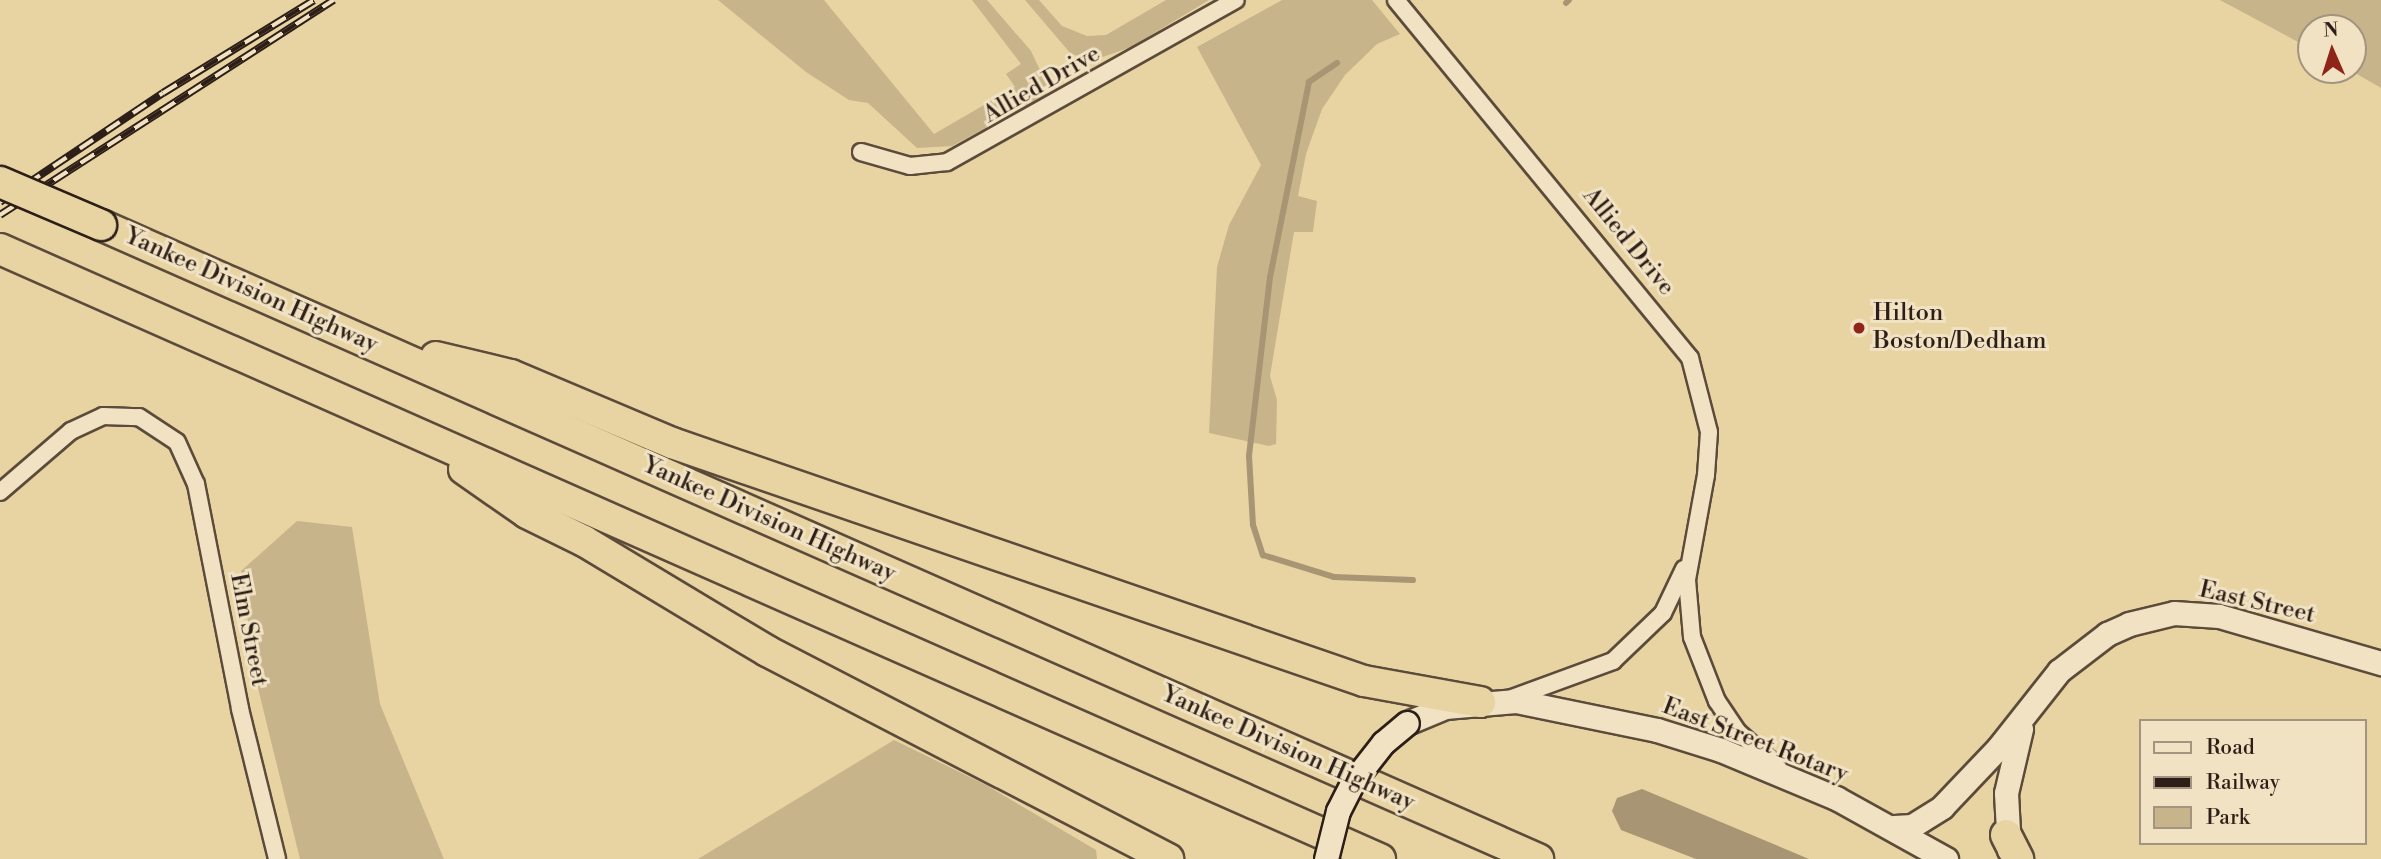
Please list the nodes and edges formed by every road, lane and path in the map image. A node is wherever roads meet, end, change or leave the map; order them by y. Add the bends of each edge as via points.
1 (1236, 0) edge
2 (1396, 0) edge
3 (861, 152) dead end
4 (0, 182) edge
5 (0, 249) edge
6 (364, 341) junction
7 (406, 429) junction
8 (0, 492) edge
9 (1689, 557) junction
10 (2381, 663) edge
11 (1492, 701) junction
12 (2028, 710) junction
13 (1814, 789) junction
14 (1894, 827) junction
15 (2012, 851) edge
16 (277, 859) edge
17 (1168, 859) edge
18 (1326, 859) edge
19 (1380, 859) edge
20 (1538, 859) edge
21 (1946, 859) edge

1 - 3 street, Allied Drive via 947,162 910,166
2 - 9 street, Allied Drive via 1690,358 1709,432 1706,475
4 - 6 highway, Yankee Division Highway, bridge
5 - 7 highway
6 - 11 highway via 511,375 672,443 1364,681
6 - 20 highway, Yankee Division Highway
7 - 17 highway via 527,513 584,541 767,652
7 - 19 highway
8 - 16 street, Elm Street via 86,423 120,414 153,423 177,442 193,470 240,709
9 - 11 street, Allied Drive via 1663,612 1631,648 1592,672
9 - 13 street, Allied Drive via 1692,637 1717,701 1758,752
10 - 12 main road, East Street via 2255,624 2174,613 2107,635 2059,671
11 - 13 main road, East Street Rotary via 1569,709 1657,730
11 - 18 main road, East Street Rotary, bridge via 1445,707 1407,723 1383,743 1354,780 1338,811
12 - 14 main road, East Street via 1950,800 1918,823
12 - 15 main road, East Street via 2011,758
13 - 14 main road, East Street Rotary
14 - 21 main road, East Street Rotary

